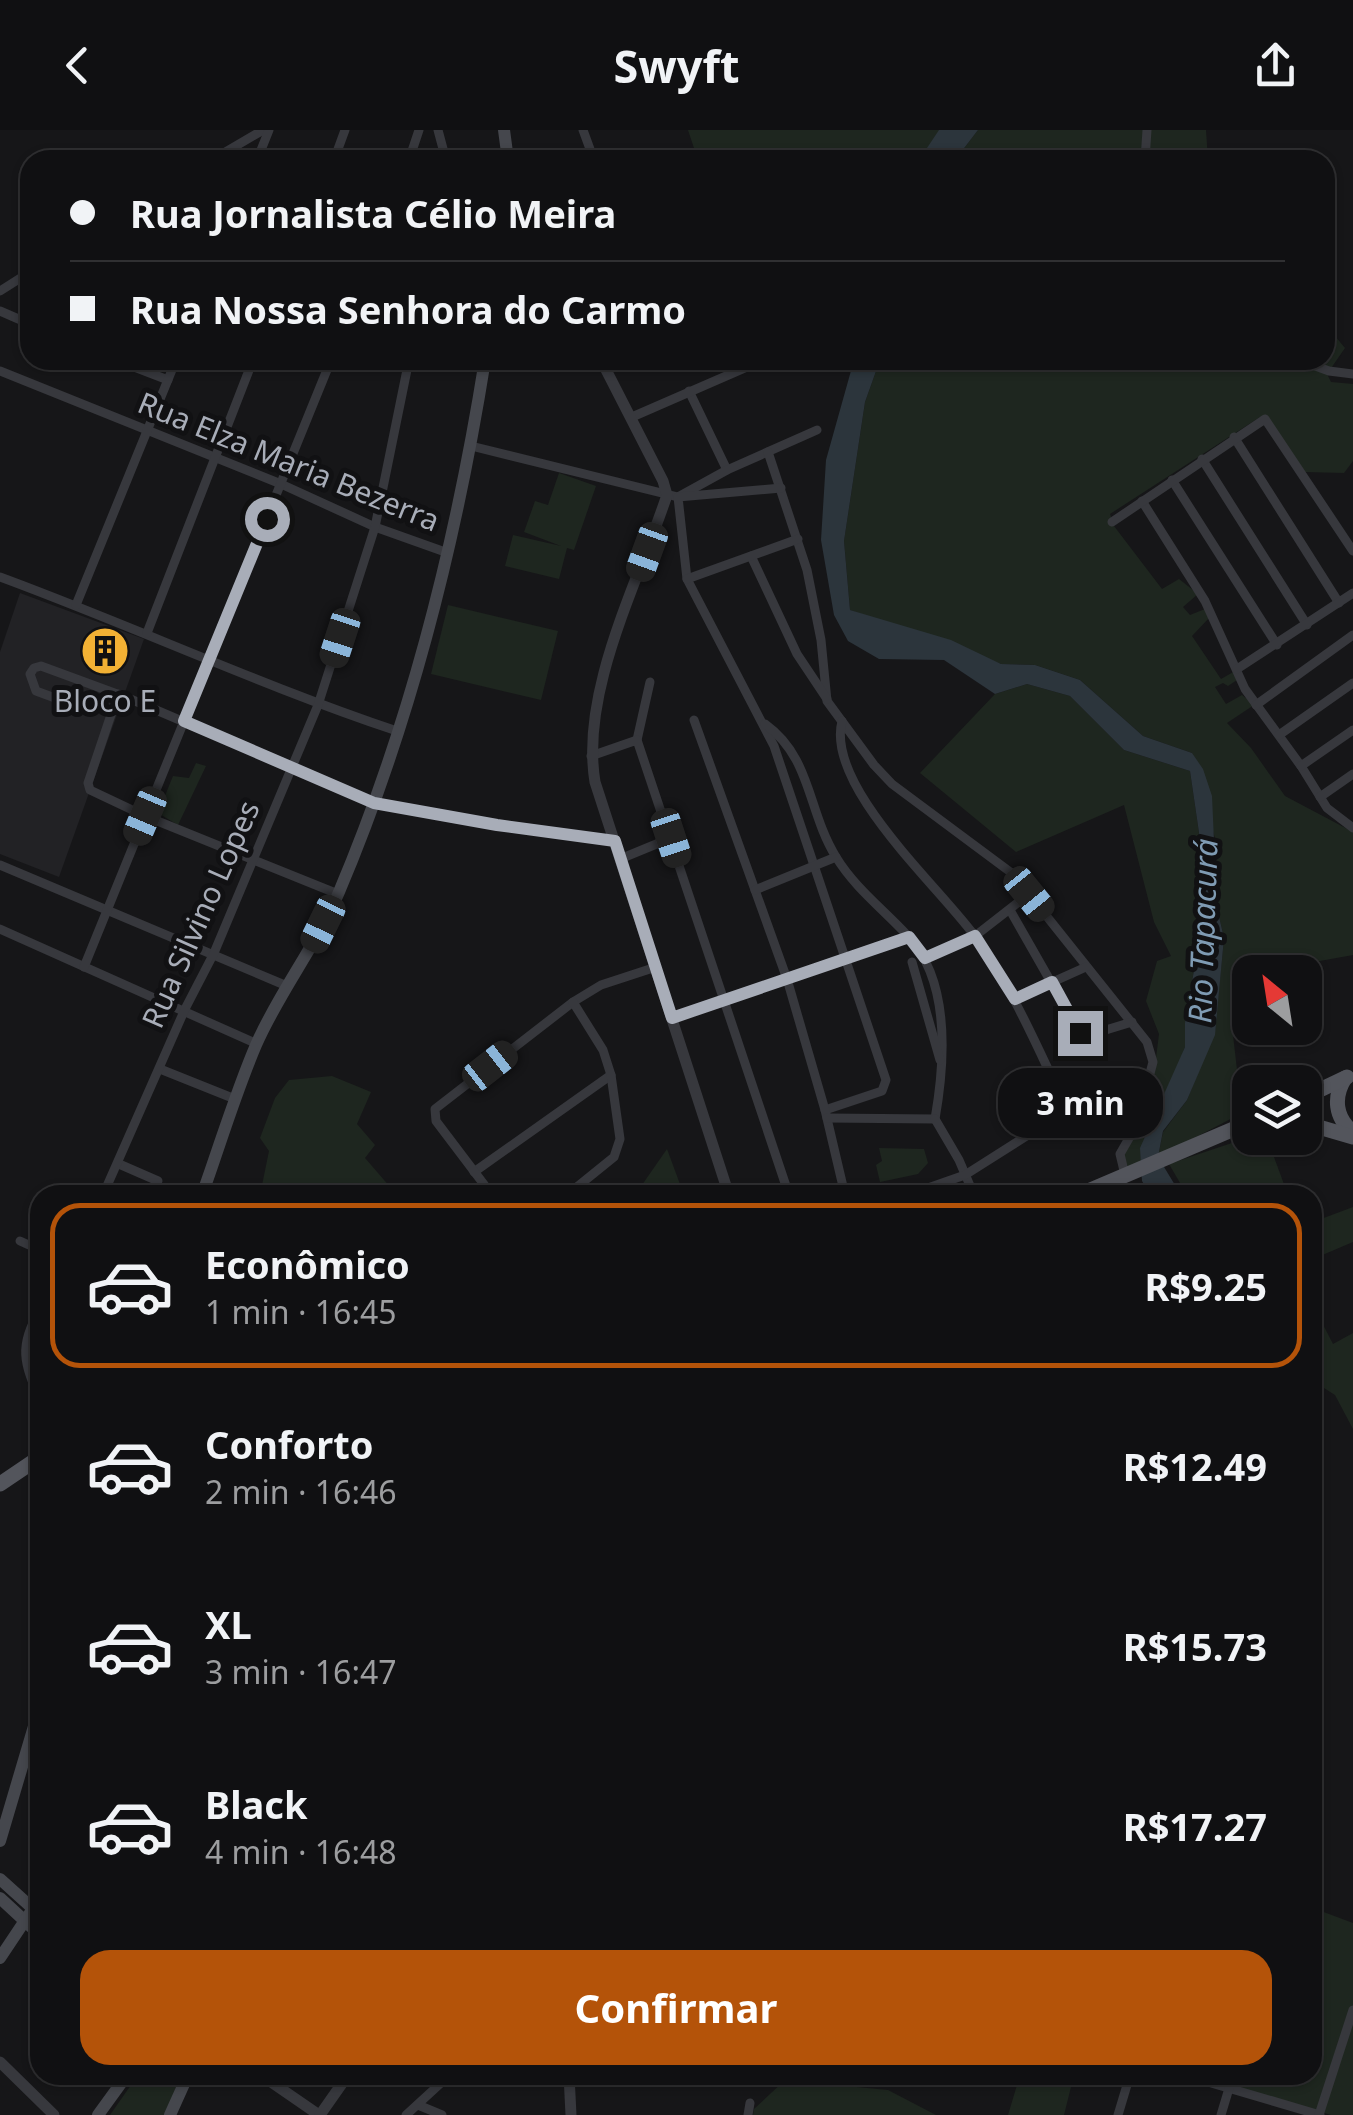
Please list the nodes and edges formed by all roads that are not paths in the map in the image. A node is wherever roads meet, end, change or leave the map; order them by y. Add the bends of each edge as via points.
1 (266, 130) edge
2 (230, 150) edge
3 (142, 370) edge
4 (172, 370) edge
5 (249, 370) edge
6 (326, 370) edge
7 (408, 370) edge
8 (483, 370) edge
9 (607, 370) edge
10 (739, 370) edge
11 (1326, 370) edge
12 (0, 371) edge
13 (1353, 374) edge
14 (168, 380) junction
15 (689, 391) junction
16 (632, 416) junction
17 (146, 430) junction
18 (817, 430) dead end
19 (1234, 437) junction
20 (471, 446) junction
21 (768, 452) junction
22 (213, 456) junction
23 (1202, 459) junction
24 (727, 470) junction
25 (1172, 480) junction
26 (282, 484) junction
27 (781, 488) junction
28 (672, 496) junction
29 (1142, 500) junction
30 (1112, 522) dead end
31 (375, 527) junction
32 (798, 539) junction
33 (1353, 550) edge
34 (448, 552) junction
35 (751, 556) junction
36 (0, 577) edge
37 (687, 579) junction
38 (1353, 593) edge
39 (1338, 603) junction
40 (76, 605) junction
41 (1307, 625) junction
42 (147, 633) junction
43 (1353, 635) edge
44 (1277, 645) junction
45 (211, 660) junction
46 (1237, 669) junction
47 (650, 682) dead end
48 (1353, 684) edge
49 (118, 694) junction
50 (828, 700) junction
51 (74, 705) dead end
52 (318, 705) junction
53 (1256, 705) junction
54 (694, 720) dead end
55 (184, 721) junction
56 (842, 721) junction
57 (763, 722) junction
58 (397, 730) junction
59 (1353, 730) edge
60 (1279, 735) junction
61 (637, 740) junction
62 (591, 756) junction
63 (1302, 766) junction
64 (291, 768) junction
65 (1353, 774) edge
66 (1320, 797) junction
67 (374, 803) junction
68 (145, 816) junction
69 (1353, 828) edge
70 (671, 838) junction
71 (615, 841) junction
72 (836, 858) junction
73 (620, 859) junction
74 (254, 861) junction
75 (0, 864) edge
76 (814, 868) junction
77 (755, 890) junction
78 (338, 894) junction
79 (1029, 894) junction
80 (107, 907) junction
81 (1010, 910) junction
82 (0, 929) edge
83 (975, 936) junction
84 (909, 937) junction
85 (214, 953) junction
86 (925, 958) junction
87 (845, 961) junction
88 (912, 962) dead end
89 (84, 966) junction
90 (656, 967) junction
91 (1086, 967) junction
92 (788, 980) junction
93 (1052, 982) junction
94 (287, 986) junction
95 (1015, 999) junction
96 (723, 1000) junction
97 (573, 1002) junction
98 (185, 1009) junction
99 (672, 1018) junction
100 (1132, 1022) junction
101 (257, 1044) junction
102 (160, 1069) junction
103 (1048, 1069) dead end
104 (944, 1071) junction
105 (611, 1075) junction
106 (1349, 1076) edge
107 (1149, 1080) junction
108 (1322, 1088) edge
109 (236, 1099) junction
110 (826, 1114) junction
111 (935, 1119) junction
112 (1322, 1127) edge
113 (1232, 1129) edge
114 (1353, 1135) edge
115 (118, 1164) junction
116 (474, 1172) junction
117 (1130, 1174) junction
118 (966, 1176) junction
119 (158, 1181) dead end
120 (108, 1185) edge
121 (206, 1185) edge
122 (484, 1185) edge
123 (580, 1185) edge
124 (726, 1185) edge
125 (785, 1185) edge
126 (843, 1185) edge
127 (939, 1185) edge
128 (970, 1185) edge
129 (1103, 1185) edge
130 (1117, 1185) edge
131 (20, 1241) dead end
132 (30, 1246) edge
133 (30, 1334) edge
134 (30, 1372) edge
135 (30, 1455) edge
136 (30, 1463) edge
137 (30, 1469) edge
138 (4, 1480) edge
139 (30, 1741) edge
140 (0, 1841) edge
141 (0, 1879) edge
142 (0, 1898) edge
143 (30, 1906) edge
144 (30, 1909) edge
145 (30, 1916) edge
146 (0, 1958) edge
147 (1353, 2010) edge
148 (0, 2062) edge
149 (120, 2085) edge
150 (184, 2085) edge
151 (275, 2085) edge
152 (341, 2085) edge
153 (439, 2085) edge
154 (569, 2085) edge
155 (1127, 2085) edge
156 (1222, 2085) edge
157 (1229, 2087) junction
158 (750, 2103) dead end
159 (418, 2104) junction
160 (54, 2115) edge
161 (98, 2115) edge
162 (170, 2115) edge
163 (320, 2115) edge
164 (406, 2115) edge
165 (442, 2115) edge
166 (571, 2115) edge
167 (748, 2115) edge
168 (1118, 2115) edge
169 (1221, 2115) edge
170 (1320, 2115) edge

1 - 2 street
3 - 14 street
4 - 14 street
5 - 22 street
6 - 26 street
7 - 31 street, Rua Silvino Lopes
8 - 20 main road
9 - 16 street
10 - 15 street
11 - 13 street
12 - 17 street, Rua Elza Maria Bezerra
14 - 17 street
15 - 16 street
15 - 24 street
16 - 28 street
17 - 22 street, Rua Elza Maria Bezerra
17 - 40 street
18 - 21 street
19 - 23 street
19 - 33 street via 1258,420 1268,422
19 - 39 street
20 - 28 street
20 - 34 main road
21 - 24 street
21 - 27 street
22 - 26 street, Rua Elza Maria Bezerra
22 - 42 street
23 - 25 street
23 - 41 street
24 - 28 street
25 - 29 street
25 - 44 street
26 - 31 street, Rua Elza Maria Bezerra
26 - 45 street
27 - 28 street
27 - 32 street
28 - 37 street
28 - 62 street via 598,690
29 - 30 street
29 - 46 street via 1205,601
31 - 34 street, Rua Elza Maria Bezerra
31 - 52 street, Rua Silvino Lopes
32 - 35 street
32 - 50 street via 822,640
34 - 58 main road
35 - 37 street
35 - 50 street via 804,668
36 - 40 street
37 - 57 street
38 - 39 street
39 - 41 street
40 - 42 street
41 - 44 street
42 - 45 street
43 - 53 street
44 - 46 street
45 - 52 street
45 - 55 street
46 - 53 street
47 - 61 street
48 - 60 street
49 - 51 street via 34,668 36,691
49 - 55 street
49 - 68 street via 88,784
50 - 56 street
52 - 58 street
52 - 64 street, Rua Silvino Lopes
53 - 60 street
54 - 77 street
55 - 64 street
55 - 68 street
56 - 79 street via 892,784
56 - 83 street via 839,744 856,784 920,875
57 - 72 street via 791,746
57 - 76 street
58 - 67 main road
59 - 63 street
60 - 63 street
61 - 62 street
61 - 70 street
62 - 71 street
63 - 66 street
64 - 67 street
64 - 74 street, Rua Silvino Lopes
65 - 66 street
66 - 69 street
67 - 71 street
67 - 78 main road
68 - 74 street
68 - 80 street
70 - 73 street
70 - 96 street
71 - 73 street
72 - 76 street
72 - 84 street
73 - 90 street
74 - 78 street
74 - 85 street, Rua Silvino Lopes
75 - 80 street
76 - 77 street
76 - 87 street
77 - 92 street
78 - 94 main road
79 - 81 street
79 - 91 street
80 - 85 street
80 - 89 street
81 - 83 street
81 - 93 street
82 - 89 street
83 - 86 street
83 - 95 street
84 - 86 street
84 - 87 street
85 - 94 street
85 - 98 street, Rua Silvino Lopes
86 - 104 street via 941,1019
87 - 92 street
87 - 110 street via 886,1084
88 - 104 street
89 - 98 street
90 - 97 street
90 - 99 street
91 - 93 street
91 - 100 street
92 - 96 street
92 - 110 street
93 - 95 street
93 - 100 street via 1082,1034
94 - 101 main road
95 - 103 street
96 - 99 street
96 - 125 street
97 - 105 street
97 - 116 street via 435,1109
98 - 101 street
98 - 102 street, Rua Silvino Lopes
99 - 124 street
100 - 107 street via 1154,1057
101 - 109 main road
102 - 109 street
102 - 115 street, Rua Silvino Lopes
104 - 111 street
105 - 116 street
105 - 123 street via 618,1149
106 - 108 main road
106 - 114 main road via 1336,1104
107 - 117 street via 1120,1154
107 - 118 street via 1072,1107
109 - 121 main road
110 - 111 street
110 - 126 street
111 - 118 street
112 - 114 main road
113 - 117 main road
115 - 119 street
115 - 120 street, Rua Silvino Lopes
116 - 122 street
117 - 129 main road
117 - 130 main road
118 - 127 street
118 - 128 street
131 - 132 street
133 - 134 street via 24,1356
135 - 138 main road
136 - 138 main road
137 - 138 main road
139 - 140 main road
141 - 143 main road
142 - 144 main road
145 - 146 main road
147 - 170 street
148 - 160 street
149 - 161 main road
150 - 162 main road
151 - 163 street
152 - 163 street
153 - 159 street
154 - 166 street
155 - 168 street
156 - 157 street
157 - 169 street
157 - 170 street
158 - 167 street
159 - 164 street
159 - 165 street

